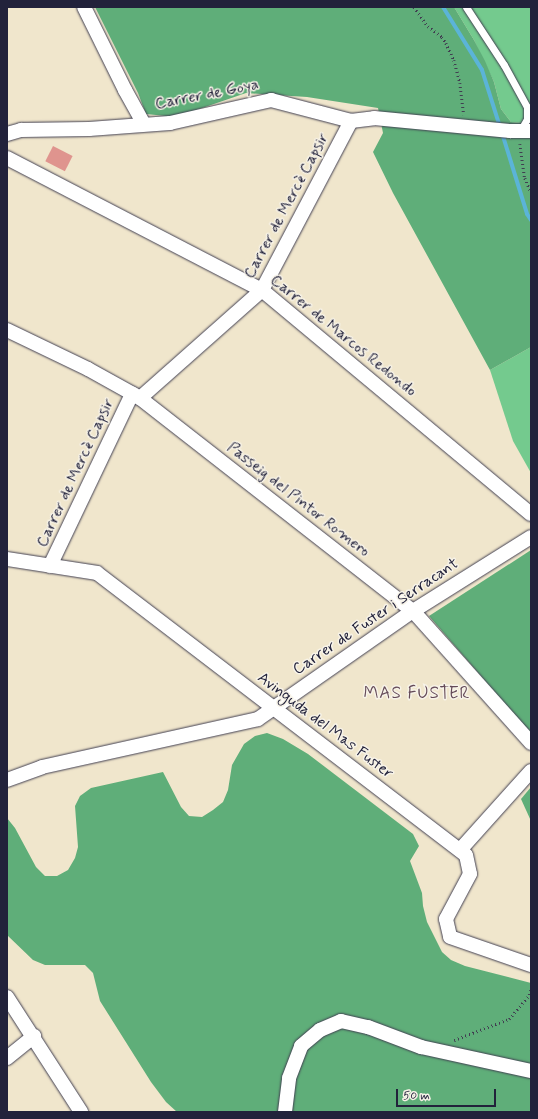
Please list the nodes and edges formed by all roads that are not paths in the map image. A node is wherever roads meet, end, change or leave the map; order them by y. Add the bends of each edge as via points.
1 (84, 7) edge
2 (466, 7) edge
3 (351, 121) junction
4 (144, 124) junction
5 (520, 131) edge
6 (7, 134) edge
7 (7, 158) edge
8 (262, 290) junction
9 (7, 330) edge
10 (136, 396) junction
11 (531, 514) edge
12 (531, 537) edge
13 (7, 559) edge
14 (50, 566) junction
15 (413, 611) junction
16 (272, 707) junction
17 (531, 743) edge
18 (531, 771) edge
19 (7, 780) edge
20 (460, 850) junction
21 (531, 965) edge
22 (7, 996) edge
23 (34, 1036) junction
24 (7, 1058) edge
25 (531, 1071) edge
26 (81, 1112) edge
27 (285, 1112) edge

1 - 4 street via 124,90
2 - 5 lane via 504,65 527,107 527,119
3 - 4 street, Carrer de Goya via 271,100 170,123
3 - 5 street, Carrer de Goya via 374,118
3 - 8 street, Carrer de Mercè Capsir
4 - 6 street, Carrer de Goya via 89,129 21,130
7 - 8 street, Carrer de Marcos Redondo
8 - 10 street, Carrer de Mercè Capsir
8 - 11 street, Carrer de Marcos Redondo
9 - 10 street, Passeig del Pintor Romero via 88,369
10 - 14 street, Carrer de Mercè Capsir
10 - 15 street, Passeig del Pintor Romero
12 - 15 street, Carrer de Fuster i Serracant
13 - 14 street, Avinguda del Mas Fuster
14 - 16 street, Avinguda del Mas Fuster via 97,574
15 - 16 street, Carrer de Fuster i Serracant
15 - 17 street, Passeig del Pintor Romero
16 - 19 street, Carrer de Fuster i Serracant via 258,719 42,767
16 - 20 street, Avinguda del Mas Fuster
18 - 20 street
20 - 21 street, Avinguda del Mas Fuster via 466,855 470,874 446,919 450,937
22 - 23 street
23 - 24 street
23 - 26 street
25 - 27 street via 421,1047 342,1020 320,1030 301,1046 289,1078

